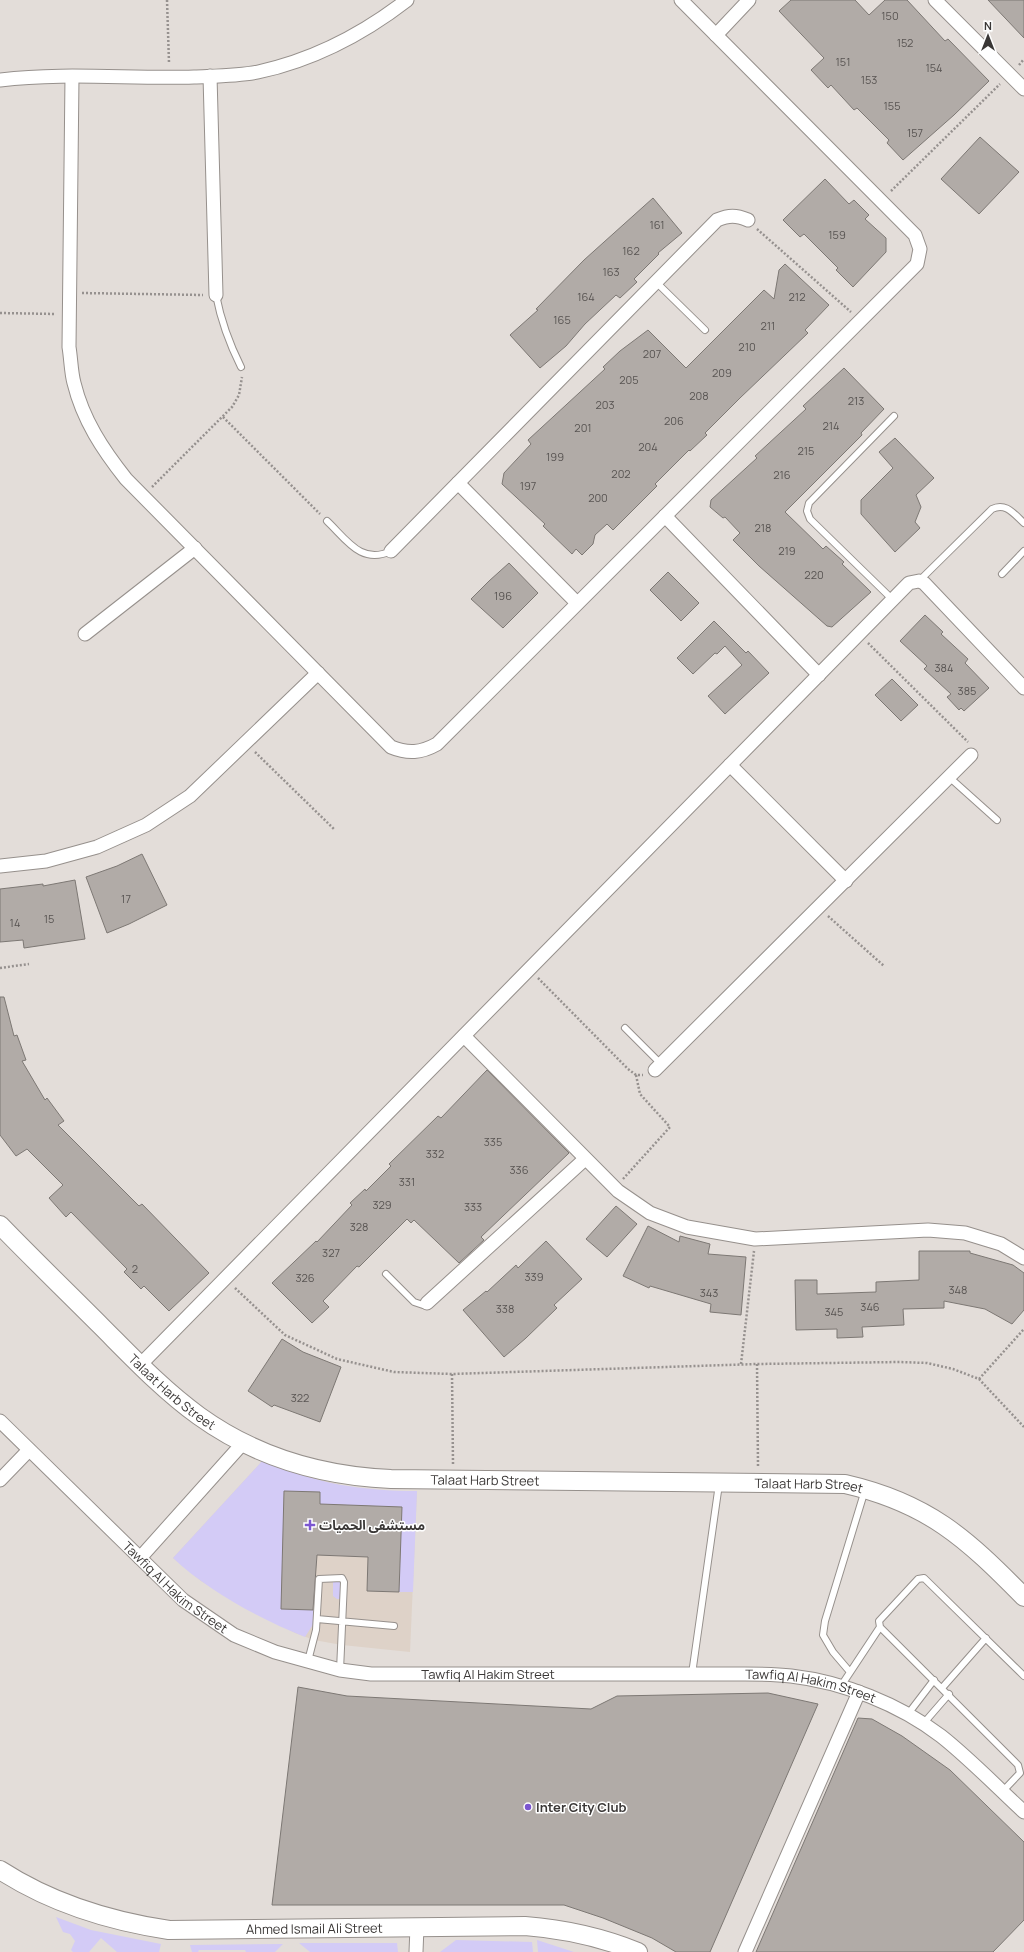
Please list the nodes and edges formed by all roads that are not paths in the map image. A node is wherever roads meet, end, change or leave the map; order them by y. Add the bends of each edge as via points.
1 (407, 0) edge
2 (681, 0) edge
3 (749, 0) edge
4 (935, 0) edge
5 (716, 35) junction
6 (210, 76) junction
7 (72, 77) junction
8 (0, 80) edge
9 (1024, 89) edge
10 (748, 220) road end
11 (656, 282) junction
12 (216, 296) joint
13 (705, 330) dead end
14 (241, 367) road end
15 (894, 416) dead end
16 (458, 483) junction
17 (665, 516) junction
18 (327, 521) road end
19 (1024, 523) edge
20 (195, 548) junction
21 (391, 551) joint
22 (1024, 551) edge
23 (1002, 574) dead end
24 (919, 581) junction
25 (892, 600) junction
26 (577, 604) junction
27 (85, 634) dead end
28 (318, 673) junction
29 (819, 675) junction
30 (1024, 688) edge
31 (971, 755) road end
32 (730, 765) junction
33 (949, 777) junction
34 (996, 820) dead end
35 (0, 866) edge
36 (846, 881) junction
37 (626, 1028) dead end
38 (464, 1036) junction
39 (658, 1067) joint
40 (585, 1159) junction
41 (0, 1225) edge
42 (1024, 1258) edge
43 (386, 1274) dead end
44 (427, 1303) joint
45 (140, 1365) junction
46 (0, 1421) edge
47 (243, 1443) junction
48 (29, 1450) junction
49 (0, 1480) edge
50 (719, 1483) junction
51 (866, 1489) junction
52 (140, 1558) junction
53 (1024, 1597) edge
54 (317, 1619) junction
55 (343, 1621) junction
56 (394, 1626) dead end
57 (880, 1627) junction
58 (986, 1638) junction
59 (308, 1663) junction
60 (340, 1670) junction
61 (850, 1672) junction
62 (692, 1674) junction
63 (1024, 1676) edge
64 (934, 1680) junction
65 (841, 1686) junction
66 (942, 1688) junction
67 (858, 1692) junction
68 (949, 1694) junction
69 (908, 1714) junction
70 (923, 1724) junction
71 (1002, 1792) junction
72 (1024, 1812) edge
73 (0, 1870) edge
74 (417, 1927) junction
75 (416, 1952) edge
76 (638, 1952) edge
77 (745, 1952) edge

1 - 6 street via 358,34 326,50 257,72
2 - 5 street
3 - 5 street
4 - 9 street
5 - 17 street via 915,235 919,256 917,264
6 - 7 street
6 - 12 street
7 - 8 street via 33,76
7 - 20 street via 69,347 74,383 86,418 104,450 126,479
10 - 11 street via 738,216 727,216 717,220
11 - 13 lane
11 - 16 street
12 - 14 lane via 229,344
15 - 25 lane via 809,503 807,511 810,519
16 - 21 street
16 - 26 street
17 - 26 street
17 - 29 street
18 - 21 lane via 360,552 370,556 381,556
19 - 24 lane via 1008,508 1003,506 992,509
20 - 27 street
20 - 28 street
22 - 23 lane
24 - 25 street via 909,583
24 - 30 street via 924,583
25 - 29 street
26 - 28 street via 437,744 426,750 403,752 392,747
28 - 35 street via 190,796 146,825 97,847 46,861
29 - 32 street
31 - 33 street
32 - 36 street
32 - 38 street
33 - 34 lane
33 - 36 street
36 - 39 street
37 - 39 lane
38 - 40 street
38 - 45 street
40 - 42 street via 615,1188 650,1213 687,1227 755,1239 928,1230 965,1233 1001,1244
40 - 44 street
41 - 45 street, Talaat Harb Street
43 - 44 lane via 414,1302 423,1305
45 - 47 street, Talaat Harb Street via 199,1416
46 - 48 street, Tawfiq Al Hakim Street
47 - 50 street, Talaat Harb Street via 290,1462 340,1475 391,1480
47 - 52 street
48 - 49 street
48 - 52 street, Tawfiq Al Hakim Street
50 - 51 street, Talaat Harb Street via 845,1484
50 - 62 lane
51 - 53 street, Talaat Harb Street via 906,1503 943,1524 977,1550
51 - 61 lane via 824,1621 823,1634 833,1652
52 - 59 street, Tawfiq Al Hakim Street via 183,1600 234,1634
54 - 55 lane
54 - 55 lane via 319,1579 342,1578
54 - 59 lane
55 - 56 lane
55 - 60 lane
57 - 58 lane via 880,1618 918,1579 924,1578
57 - 61 lane
57 - 64 lane
58 - 63 lane
58 - 66 lane
59 - 60 street, Tawfiq Al Hakim Street
60 - 62 street, Tawfiq Al Hakim Street via 371,1674
61 - 65 lane
62 - 65 street, Tawfiq Al Hakim Street via 790,1676
64 - 66 lane
64 - 69 lane
65 - 67 street, Tawfiq Al Hakim Street
66 - 68 lane
67 - 69 street, Tawfiq Al Hakim Street
67 - 77 street
68 - 70 lane
68 - 71 lane via 1020,1767 1020,1773
69 - 70 street, Tawfiq Al Hakim Street
70 - 71 street, Tawfiq Al Hakim Street via 941,1736
71 - 72 street, Tawfiq Al Hakim Street
73 - 74 street, Ahmed Ismail Ali Street via 49,1897 78,1908 138,1925 169,1930
74 - 75 street
74 - 76 street, Ahmed Ismail Ali Street via 502,1925 548,1928 592,1936

